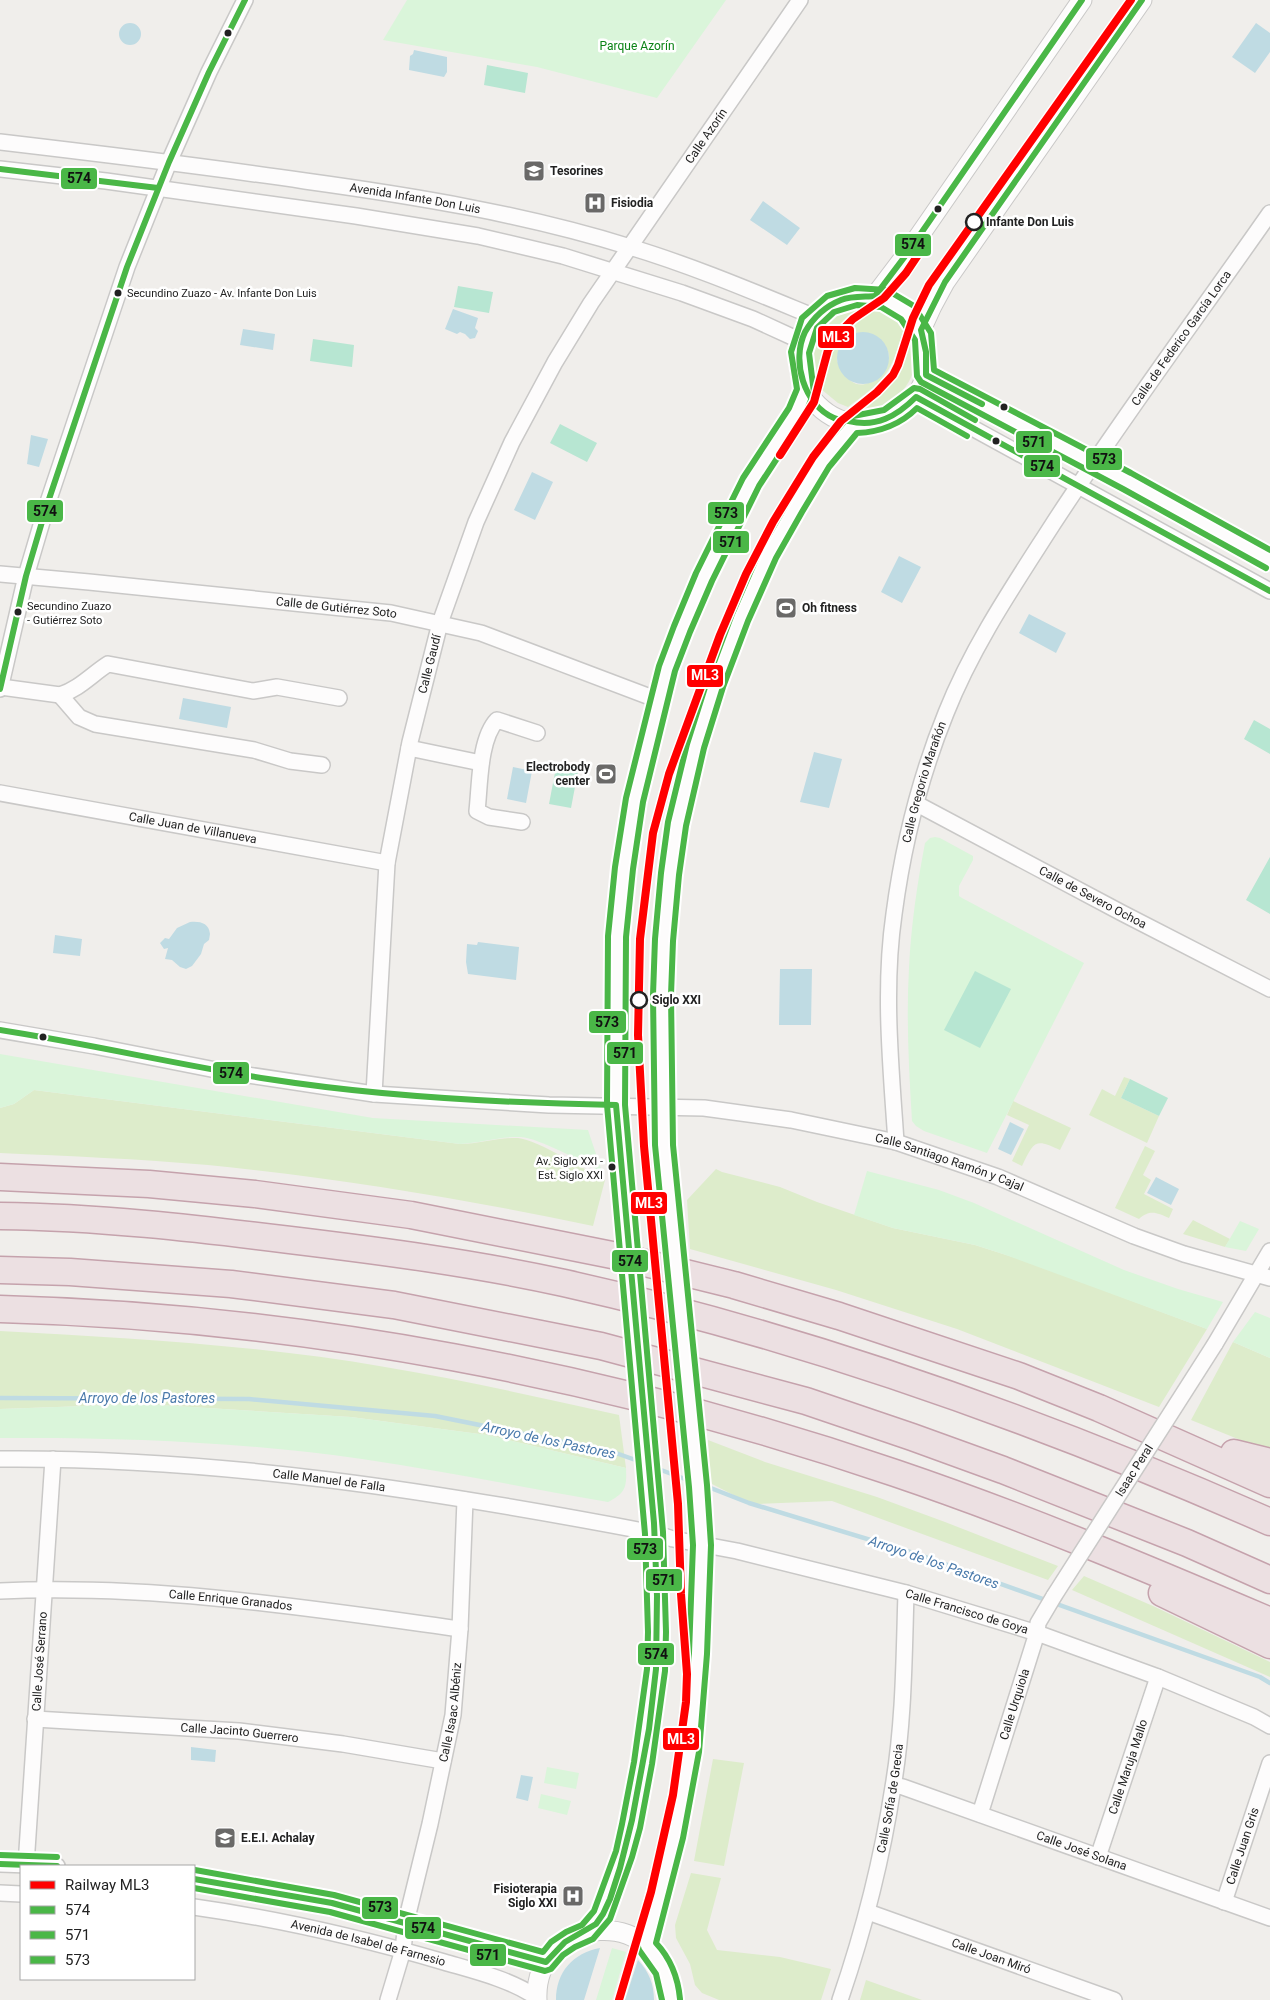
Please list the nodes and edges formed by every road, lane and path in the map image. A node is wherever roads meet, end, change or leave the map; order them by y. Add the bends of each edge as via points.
1 (245, 0) edge
2 (800, 0) edge
3 (1082, 0) edge
4 (1142, 0) edge
5 (0, 142) edge
6 (169, 162) junction
7 (0, 169) edge
8 (158, 188) junction
9 (1270, 213) edge
10 (630, 247) junction
11 (613, 272) junction
12 (876, 296) junction
13 (815, 317) junction
14 (921, 330) junction
15 (801, 341) junction
16 (926, 376) junction
17 (806, 390) junction
18 (916, 397) junction
19 (853, 424) junction
20 (1094, 464) junction
21 (1078, 486) junction
22 (1270, 560) edge
23 (0, 574) edge
24 (26, 576) junction
25 (1270, 591) edge
26 (440, 623) junction
27 (0, 688) edge
28 (60, 695) junction
29 (339, 698) dead end
30 (658, 700) junction
31 (537, 734) dead end
32 (409, 748) junction
33 (481, 763) junction
34 (322, 765) dead end
35 (0, 793) edge
36 (917, 804) junction
37 (522, 822) dead end
38 (387, 863) junction
39 (1270, 989) edge
40 (0, 1030) edge
41 (374, 1094) junction
42 (616, 1105) junction
43 (664, 1107) junction
44 (896, 1142) junction
45 (0, 1177) edge
46 (0, 1216) edge
47 (1270, 1251) edge
48 (0, 1270) edge
49 (1264, 1276) edge
50 (0, 1309) edge
51 (1099, 1408) junction
52 (802, 1443) junction
53 (1234, 1453) junction
54 (0, 1459) edge
55 (53, 1459) junction
56 (1270, 1462) edge
57 (1270, 1468) edge
58 (1270, 1484) edge
59 (465, 1500) junction
60 (1270, 1522) edge
61 (654, 1533) junction
62 (702, 1545) junction
63 (1270, 1580) edge
64 (43, 1590) junction
65 (0, 1591) edge
66 (906, 1593) junction
67 (1054, 1596) joint
68 (1270, 1621) edge
69 (460, 1628) junction
70 (1037, 1633) junction
71 (1270, 1645) edge
72 (1158, 1677) junction
73 (34, 1719) junction
74 (1270, 1726) edge
75 (443, 1761) junction
76 (1270, 1763) edge
77 (894, 1785) junction
78 (980, 1814) junction
79 (1098, 1857) junction
80 (0, 1864) edge
81 (26, 1865) joint
82 (195, 1879) edge
83 (0, 1893) edge
84 (20, 1894) edge
85 (1224, 1902) junction
86 (195, 1907) edge
87 (868, 1912) junction
88 (1270, 1918) edge
89 (406, 1922) junction
90 (587, 1932) junction
91 (646, 1945) junction
92 (404, 1950) junction
93 (546, 1962) junction
94 (537, 1999) edge
95 (388, 2000) edge
96 (671, 2000) edge
97 (840, 2000) edge
98 (1114, 2000) edge

1 - 6 street
2 - 10 street, Calle Azorín
3 - 12 street
4 - 14 street via 946,282
5 - 6 street, Avenida Infante Don Luis
6 - 8 street
6 - 10 street, Avenida Infante Don Luis via 360,188 476,208
7 - 8 street
8 - 11 street via 478,236 563,256
8 - 24 street via 62,459
9 - 20 street, Calle de Federico García Lorca
10 - 11 street, Calle Azorín
10 - 13 street, Avenida Infante Don Luis
11 - 15 street via 691,296
11 - 26 street, Calle Gaudí via 555,362 512,442 476,522
12 - 13 street via 842,298
12 - 14 street via 900,306
13 - 15 street
14 - 16 street via 928,359
15 - 17 street via 800,375
16 - 18 street
16 - 20 street
17 - 19 street via 827,413
17 - 30 street via 796,412 751,482 704,577 667,668
18 - 19 street via 903,411 888,420
18 - 21 street
19 - 43 street via 822,462 768,554 740,618 696,746 677,824 664,940
20 - 21 street, Calle Gregorio Marañón
20 - 22 street
21 - 25 street
21 - 36 street, Calle Gregorio Marañón via 994,614 962,676
23 - 24 street, Calle de Gutiérrez Soto
24 - 26 street, Calle de Gutiérrez Soto via 391,614
24 - 27 street
26 - 30 street, Calle de Gutiérrez Soto via 481,632
26 - 32 street, Calle Gaudí
27 - 28 street
28 - 29 street via 73,691 108,664 253,691 277,687
28 - 34 street via 79,717 95,724 254,750 290,762
30 - 42 street via 634,800 618,927
31 - 33 street via 497,720 492,725
32 - 33 street
32 - 38 street, Calle Gaudí
33 - 37 street via 477,811 488,817
35 - 38 street, Calle Juan de Villanueva
36 - 39 street, Calle de Severo Ochoa
36 - 44 street, Calle Gregorio Marañón via 905,845 896,896 890,965 889,1021
38 - 41 street, Calle Gaudí
40 - 41 street, Calle Santiago Ramón y Cajal via 221,1071
41 - 42 street, Calle Santiago Ramón y Cajal via 549,1105
42 - 43 street, Calle Santiago Ramón y Cajal
42 - 61 street, bridge
43 - 44 street, Calle Santiago Ramón y Cajal via 721,1110 791,1120
43 - 62 street, bridge via 664,1145
44 - 49 street, Calle Santiago Ramón y Cajal via 998,1177 1142,1239
45 - 51 highway via 149,1184 255,1194 411,1215 617,1256 734,1285 839,1316 1019,1376
46 - 60 highway via 151,1224 410,1255 560,1282 807,1348 919,1385 1036,1427
47 - 49 street, Isaac Peral
48 - 63 highway via 70,1272 260,1288 394,1305 602,1346 806,1401 912,1436 1187,1543
49 - 67 street, Isaac Peral, bridge via 1215,1344
50 - 52 highway via 178,1319 414,1350 669,1405
51 - 53 highway
51 - 58 highway
52 - 68 highway via 896,1473 1061,1534
52 - 71 highway via 868,1476 1029,1534 1128,1576
53 - 56 highway
53 - 57 highway
54 - 55 street, Calle Manuel de Falla
55 - 59 street, Calle Manuel de Falla via 279,1474
55 - 64 street, Calle José Serrano
59 - 61 street, Calle Manuel de Falla
59 - 69 street, Calle Isaac Albéniz
61 - 62 street, Calle Francisco de Goya
61 - 90 street via 656,1670 643,1763 631,1826 615,1881 602,1916
62 - 66 street, Calle Francisco de Goya
62 - 91 street via 690,1750 674,1836
64 - 65 street, Calle Enrique Granados
64 - 69 street, Calle Enrique Granados via 144,1593 269,1603
64 - 73 street, Calle José Serrano
66 - 70 street, Calle Francisco de Goya
66 - 77 street, Calle Sofía de Grecia
67 - 70 street, Calle Urquiola via 1038,1623
69 - 75 street, Calle Isaac Albéniz via 453,1715
70 - 72 street, Calle Francisco de Goya
70 - 78 street, Calle Urquiola
72 - 74 street, Calle Francisco de Goya via 1254,1716
72 - 79 street, Calle Maruja Mallo
73 - 75 street, Calle Jacinto Guerrero via 239,1731
73 - 81 street, Calle José Serrano
75 - 89 street, Calle Isaac Albéniz
76 - 85 street, Calle Juan Gris
77 - 78 street, Calle José Solana
77 - 87 street, Calle Sofía de Grecia
78 - 79 street, Calle José Solana
79 - 85 street, Calle José Solana
80 - 81 street
82 - 89 street via 332,1903
83 - 84 street
85 - 88 street, Calle José Solana
86 - 92 street, Avenida de Isabel de Farnesio via 261,1917
87 - 97 street, Calle Sofía de Grecia
87 - 98 street, Calle Joan Miró
89 - 92 street, Calle Isaac Albéniz
89 - 93 street
90 - 91 street via 612,1930
90 - 93 street via 571,1938
91 - 96 street via 666,1970
92 - 94 street, Avenida de Isabel de Farnesio via 507,1982
92 - 95 street, Calle Isaac Albéniz
93 - 94 street via 539,1979

